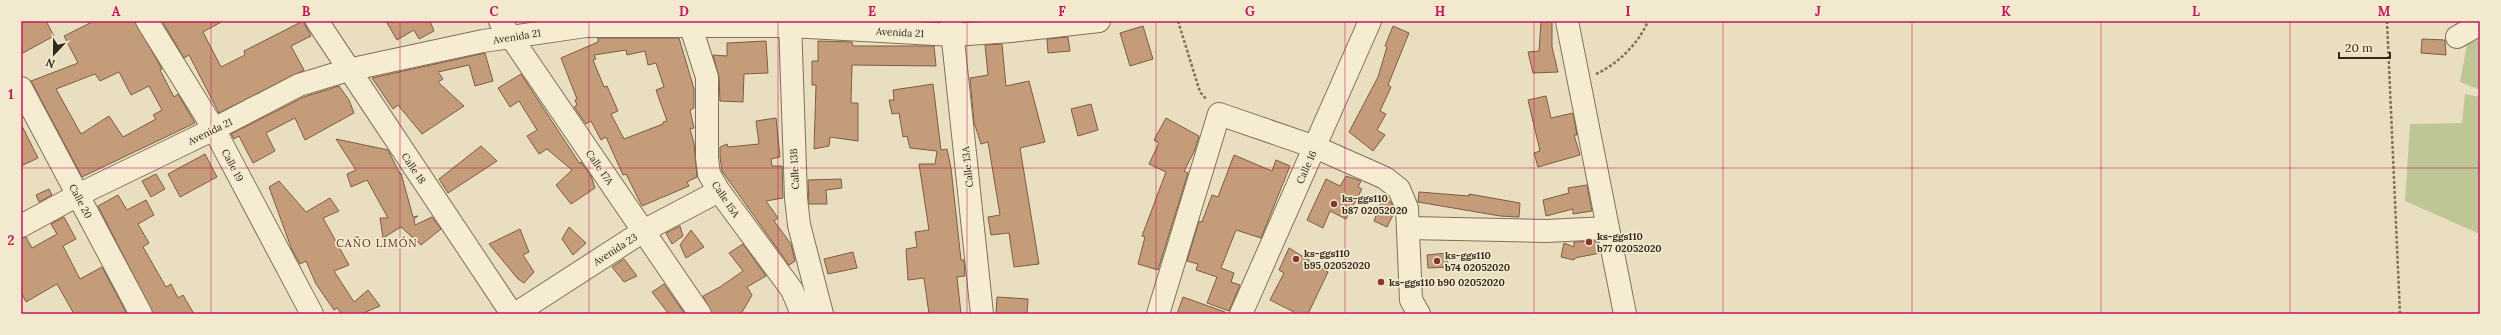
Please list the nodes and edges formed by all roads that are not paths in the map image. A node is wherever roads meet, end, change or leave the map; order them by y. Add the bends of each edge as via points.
1 (147, 21) edge
2 (317, 21) edge
3 (1099, 21) edge
4 (1370, 21) edge
5 (1567, 21) edge
6 (690, 24) edge
7 (790, 24) edge
8 (2480, 24) edge
9 (952, 28) edge
10 (505, 29) edge
11 (2457, 37) dead end
12 (348, 70) junction
13 (21, 88) edge
14 (214, 129) junction
15 (1315, 147) junction
16 (719, 191) junction
17 (78, 195) junction
18 (21, 226) edge
19 (1409, 228) junction
20 (1607, 228) junction
21 (645, 230) junction
22 (142, 314) edge
23 (312, 314) edge
24 (512, 314) edge
25 (515, 314) edge
26 (700, 314) edge
27 (802, 314) edge
28 (822, 314) edge
29 (982, 314) edge
30 (1158, 314) edge
31 (1242, 314) edge
32 (1419, 314) edge
33 (1625, 314) edge

1 - 14 street, Calle 19
2 - 12 street, Calle 18
3 - 9 street, Avenida 21 via 1011,32
4 - 15 street, Calle 16
5 - 20 street
6 - 7 street, Avenida 21
6 - 10 street, Avenida 21
6 - 16 street, Calle 15A via 707,77 707,158 709,174
7 - 9 street, Avenida 21
7 - 28 street, Calle 13B via 796,198 799,225
8 - 11 street
9 - 29 street, Calle 13A
10 - 12 street, Avenida 21
10 - 21 street, Calle 17A
12 - 14 street, Avenida 21 via 299,85
12 - 24 street, Calle 18
13 - 17 street, Calle 20
14 - 17 street, Avenida 21
14 - 23 street, Calle 19
15 - 19 street via 1385,178 1399,189 1407,208
15 - 30 street via 1219,114
15 - 31 street, Calle 16
16 - 21 street, Avenida 23
16 - 27 street, Calle 15A via 792,290
17 - 18 street, Avenida 21
17 - 22 street, Calle 20
19 - 20 street via 1546,231
19 - 32 street via 1408,273 1411,300
20 - 33 street
21 - 25 street, Avenida 23
21 - 26 street, Calle 17A

